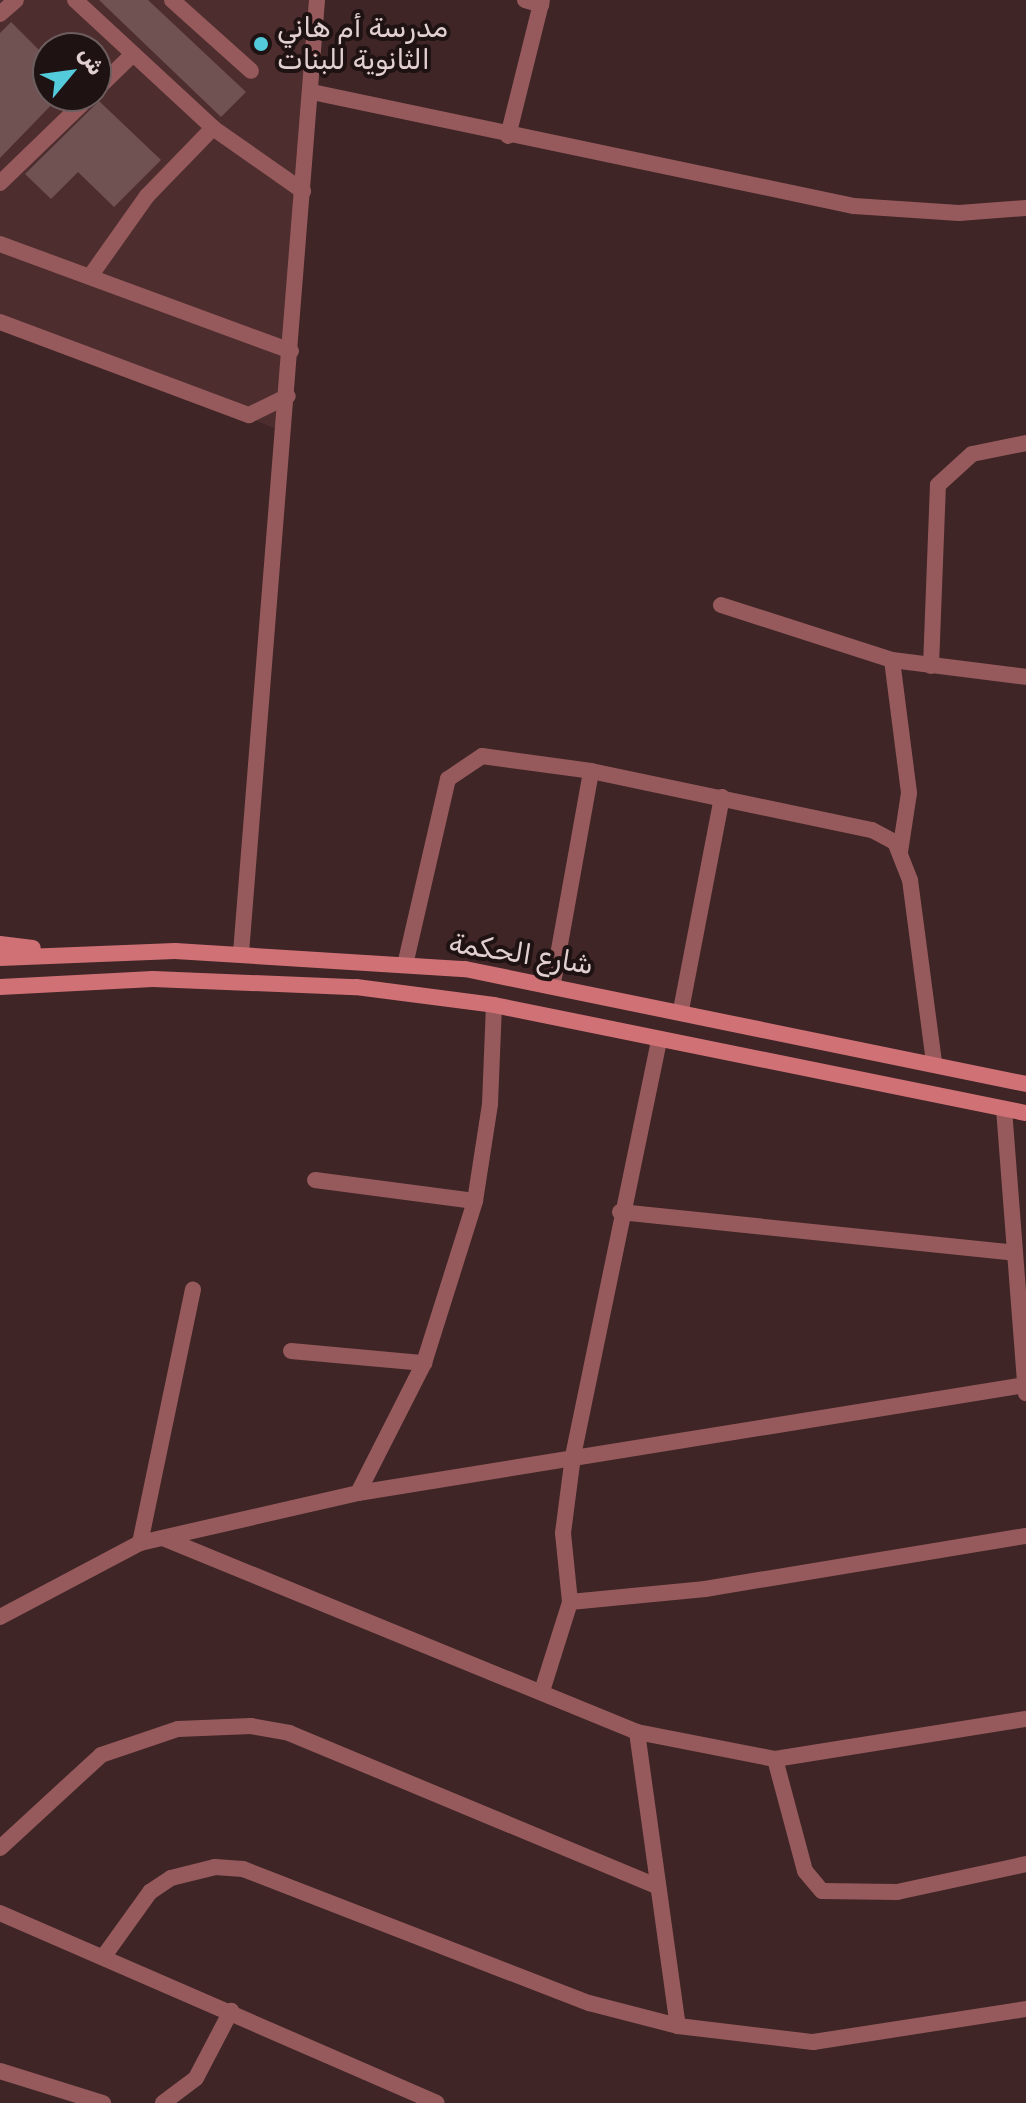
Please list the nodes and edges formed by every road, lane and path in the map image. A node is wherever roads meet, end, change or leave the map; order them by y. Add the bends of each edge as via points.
1 (16, 0) edge
2 (75, 0) edge
3 (172, 0) edge
4 (317, 0) edge
5 (536, 2) edge
6 (0, 14) edge
7 (133, 54) junction
8 (251, 71) dead end
9 (112, 74) edge
10 (312, 92) junction
11 (73, 112) edge
12 (213, 128) junction
13 (508, 136) junction
14 (0, 183) edge
15 (303, 191) junction
16 (1026, 208) edge
17 (0, 244) edge
18 (91, 275) junction
19 (0, 322) edge
20 (291, 351) junction
21 (288, 396) junction
22 (1026, 443) edge
23 (721, 605) dead end
24 (892, 660) junction
25 (931, 666) junction
26 (1026, 679) edge
27 (591, 771) junction
28 (722, 797) junction
29 (900, 852) junction
30 (0, 944) edge
31 (62, 952) junction
32 (241, 953) junction
33 (0, 958) edge
34 (405, 965) junction
35 (553, 983) junction
36 (0, 987) edge
37 (494, 1005) junction
38 (681, 1010) junction
39 (659, 1040) junction
40 (934, 1063) junction
41 (1026, 1084) edge
42 (1004, 1109) junction
43 (1026, 1113) edge
44 (315, 1180) dead end
45 (475, 1201) junction
46 (620, 1212) junction
47 (1010, 1252) junction
48 (193, 1289) dead end
49 (291, 1351) dead end
50 (424, 1363) junction
51 (1025, 1390) edge
52 (573, 1456) junction
53 (358, 1493) junction
54 (1026, 1536) edge
55 (163, 1538) junction
56 (140, 1543) junction
57 (570, 1602) junction
58 (0, 1617) edge
59 (542, 1691) junction
60 (1026, 1719) edge
61 (637, 1732) junction
62 (775, 1759) junction
63 (0, 1848) edge
64 (1026, 1864) edge
65 (657, 1886) junction
66 (0, 1913) edge
67 (104, 1956) junction
68 (1026, 2009) edge
69 (231, 2011) junction
70 (678, 2026) junction
71 (0, 2071) edge
72 (103, 2103) edge
73 (163, 2103) edge
74 (436, 2103) edge

1 - 6 street
2 - 7 street
3 - 8 street
4 - 10 street
5 - 13 street
7 - 9 street
7 - 12 street
10 - 13 street
10 - 15 street
11 - 14 street
12 - 15 street
12 - 18 street via 147,196
13 - 16 street via 854,206 959,213
15 - 20 street
17 - 18 street
18 - 20 street
19 - 21 street via 249,415
20 - 21 street
21 - 32 street
22 - 25 street via 972,454 938,485
23 - 24 street
24 - 25 street
24 - 29 street via 909,793
25 - 26 street
27 - 28 street
27 - 34 street via 482,756 448,779
27 - 35 street
28 - 29 street via 872,830
28 - 38 street
29 - 40 street
30 - 31 street
31 - 32 street, شارع الحكمة
31 - 33 street, شارع الحكمة
32 - 34 street, شارع الحكمة
34 - 35 street, شارع الحكمة
35 - 38 street, شارع الحكمة
36 - 37 street, شارع الحكمة via 234,981
37 - 39 street, شارع الحكمة
37 - 45 street via 490,1104
38 - 40 street, شارع الحكمة
39 - 42 street, شارع الحكمة
39 - 46 street
40 - 41 street, شارع الحكمة
42 - 43 street, شارع الحكمة
42 - 47 street
44 - 45 street
45 - 50 street
46 - 47 street
46 - 52 street
47 - 51 street
48 - 56 street
49 - 50 street
50 - 53 street
51 - 52 street
52 - 53 street
52 - 57 street via 563,1533
53 - 55 street
54 - 57 street via 705,1589
55 - 56 street
55 - 59 street
56 - 58 street
57 - 59 street
59 - 61 street
60 - 62 street
61 - 62 street
61 - 65 street
62 - 64 street via 805,1871 822,1891 897,1892
63 - 65 street via 101,1755 178,1729 251,1726 289,1733
65 - 70 street
66 - 67 street
67 - 69 street
67 - 70 street via 130,1912 171,1878 243,1869 536,1984
68 - 70 street via 813,2042
69 - 73 street via 196,2078
69 - 74 street
71 - 72 street

